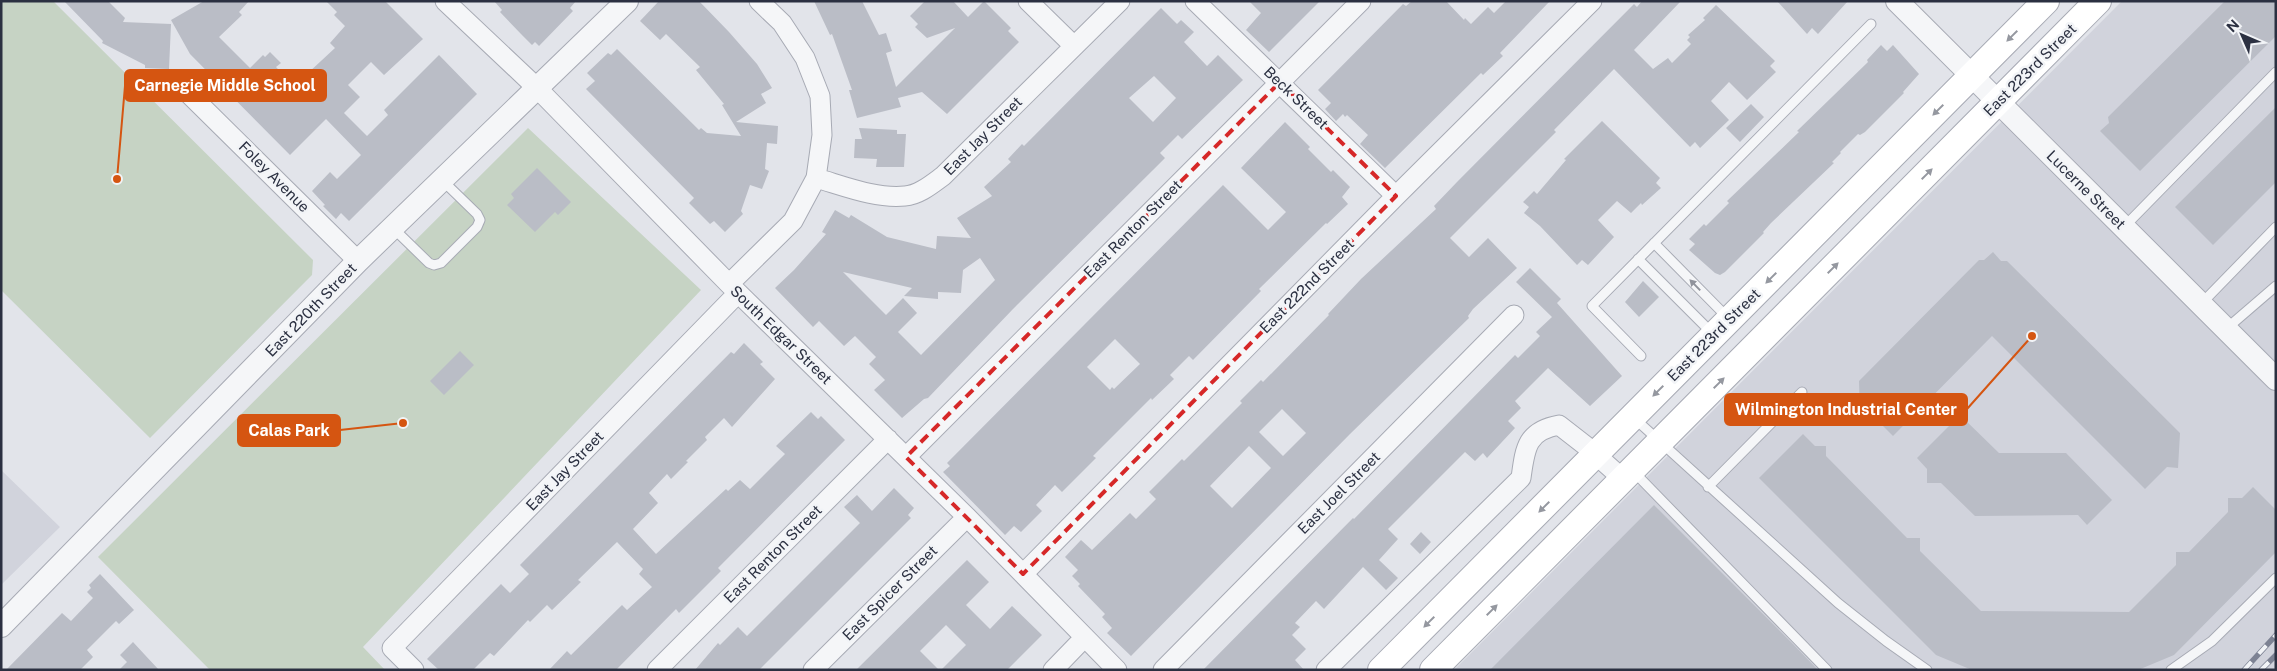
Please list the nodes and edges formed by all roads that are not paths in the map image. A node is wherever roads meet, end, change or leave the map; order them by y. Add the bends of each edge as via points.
1 (444, 1) edge
2 (627, 1) edge
3 (759, 1) edge
4 (1028, 1) edge
5 (1120, 1) edge
6 (1195, 1) edge
7 (1362, 1) edge
8 (1592, 1) edge
9 (1897, 1) edge
10 (2046, 1) edge
11 (2098, 1) edge
12 (1871, 24) dead end
13 (1074, 46) junction
14 (2276, 72) edge
15 (1972, 76) junction
16 (1280, 82) junction
17 (536, 88) junction
18 (189, 94) dead end
19 (1998, 102) junction
20 (816, 178) junction
21 (442, 180) junction
22 (1396, 196) junction
23 (2276, 227) edge
24 (393, 228) junction
25 (2124, 228) junction
26 (1654, 243) junction
27 (1638, 259) junction
28 (358, 261) junction
29 (2276, 286) edge
30 (734, 288) junction
31 (2201, 304) junction
32 (1514, 316) dead end
33 (1722, 327) junction
34 (2226, 329) junction
35 (1640, 356) dead end
36 (2276, 379) edge
37 (1802, 392) dead end
38 (1633, 417) junction
39 (888, 439) junction
40 (1660, 442) junction
41 (1595, 455) junction
42 (906, 457) junction
43 (1627, 475) junction
44 (1708, 487) junction
45 (967, 517) junction
46 (1023, 574) junction
47 (2276, 578) edge
48 (1, 626) edge
49 (1084, 638) junction
50 (414, 670) edge
51 (657, 670) edge
52 (813, 670) edge
53 (1053, 670) edge
54 (1117, 670) edge
55 (1163, 670) edge
56 (1326, 670) edge
57 (1381, 670) edge
58 (1433, 670) edge
59 (1827, 670) edge
60 (1927, 670) edge
61 (2171, 670) edge

1 - 17 street, South Edgar Street
2 - 17 street, East 220th Street
3 - 20 street via 782,23 805,58 820,96 822,135
4 - 13 street
5 - 13 street, East Jay Street
6 - 16 street, Beck Street
7 - 16 street, East Renton Street
8 - 22 street, East 222nd Street
9 - 15 street, Lucerne Street
10 -> 15 main road, East 223rd Street
11 - 19 main road, East 223rd Street
12 - 26 lane
13 - 20 street, East Jay Street via 943,176 925,189 906,196 887,195
14 - 25 lane
15 - 19 street, Lucerne Street
15 -> 33 main road, East 223rd Street
16 - 22 street, Beck Street
16 - 42 street, East Renton Street
17 - 21 street, East 220th Street
17 - 30 street, South Edgar Street
18 - 28 street, Foley Avenue
19 - 25 street, Lucerne Street
40 -> 19 main road, East 223rd Street
20 - 30 street, East Jay Street via 793,221
21 - 24 street, East 220th Street
21 - 24 lane via 477,214 480,220 477,227 438,265 431,264
22 - 46 street, East 222nd Street
23 - 31 lane
24 - 28 street, East 220th Street
25 - 31 street, Lucerne Street
26 - 27 lane
33 -> 26 lane
27 - 33 lane
27 - 35 lane via 1592,306
28 - 48 street, East 220th Street
29 - 34 lane
30 - 39 street, South Edgar Street
30 - 50 street, East Jay Street via 392,648
31 - 34 street, Lucerne Street
32 - 55 street, East Joel Street
33 -> 38 main road, East 223rd Street
34 - 36 street, Lucerne Street
37 - 44 lane
38 - 40 lane
38 - 41 main road, East 223rd Street
39 - 42 street, South Edgar Street
39 - 51 street, East Renton Street
40 - 43 main road, East 223rd Street
40 - 44 lane
41 - 43 street
41 - 56 street via 1559,426 1544,428 1532,438 1525,451 1521,478
41 -> 57 main road, East 223rd Street
42 - 45 street, South Edgar Street
58 -> 43 main road, East 223rd Street
43 - 59 lane
44 - 60 lane via 1838,603
45 - 46 street, South Edgar Street
45 - 52 street, East Spicer Street
46 - 49 street, South Edgar Street
47 - 61 lane via 2212,641
49 - 53 street
49 - 54 street, South Edgar Street

